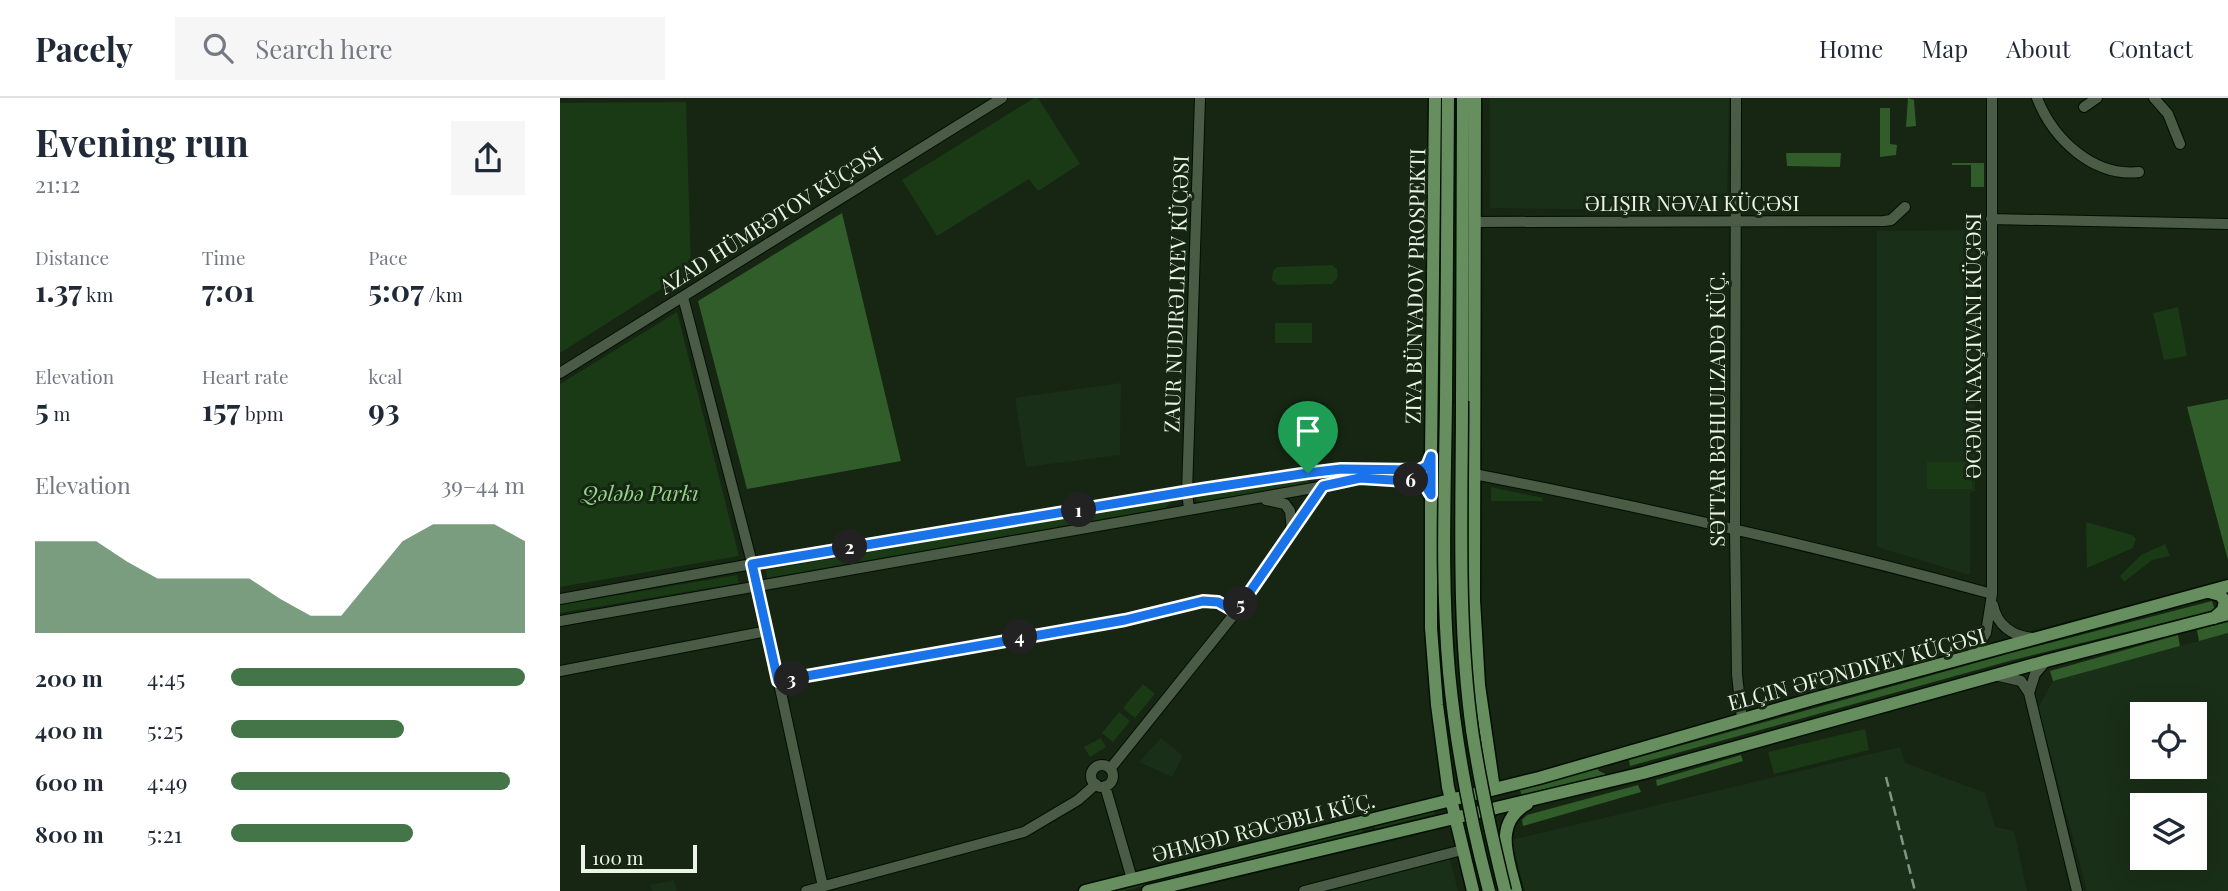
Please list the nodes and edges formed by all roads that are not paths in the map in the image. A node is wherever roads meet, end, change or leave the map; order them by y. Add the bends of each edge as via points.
1 (1002, 98) edge
2 (1200, 98) edge
3 (1435, 98) edge
4 (1448, 98) edge
5 (1463, 98) edge
6 (1475, 98) edge
7 (1736, 98) edge
8 (1992, 98) edge
9 (2037, 98) edge
10 (2097, 98) edge
11 (2154, 98) edge
12 (2084, 107) dead end
13 (1448, 123) junction
14 (1463, 123) junction
15 (2180, 144) dead end
16 (2139, 172) dead end
17 (1905, 207) dead end
18 (1991, 219) junction
19 (1434, 220) junction
20 (1735, 221) junction
21 (1474, 222) junction
22 (2228, 224) edge
23 (683, 297) junction
24 (1446, 364) junction
25 (1462, 366) junction
26 (560, 373) edge
27 (1431, 456) junction
28 (1308, 473) junction
29 (1474, 474) junction
30 (1323, 486) junction
31 (1187, 492) junction
32 (1431, 495) junction
33 (1255, 499) junction
34 (1189, 509) junction
35 (1735, 530) junction
36 (1292, 531) junction
37 (752, 564) junction
38 (758, 586) junction
39 (2228, 586) edge
40 (2207, 592) junction
41 (1992, 594) junction
42 (560, 599) edge
43 (1236, 612) junction
44 (2228, 614) edge
45 (2213, 618) junction
46 (560, 621) edge
47 (767, 631) junction
48 (2041, 637) junction
49 (1970, 656) junction
50 (2046, 661) junction
51 (560, 671) edge
52 (1995, 676) junction
53 (778, 681) junction
54 (1480, 692) junction
55 (2029, 693) junction
56 (1437, 705) junction
57 (1742, 719) junction
58 (1629, 752) junction
59 (1111, 769) junction
60 (1643, 773) junction
61 (1100, 785) junction
62 (1494, 789) junction
63 (1450, 799) junction
64 (1542, 799) junction
65 (1498, 808) joint
66 (1454, 818) junction
67 (1368, 819) junction
68 (1372, 836) junction
69 (1462, 850) junction
70 (1190, 864) junction
71 (1132, 879) junction
72 (1193, 880) junction
73 (823, 887) junction
74 (806, 891) edge
75 (1085, 891) edge
76 (1148, 891) edge
77 (1304, 891) edge
78 (1473, 891) edge
79 (1481, 891) edge
80 (1489, 891) edge
81 (1505, 891) edge
82 (1515, 891) edge
83 (2077, 891) edge

1 - 23 street, AZAD HÜMBƏTOV KÜÇƏSI
2 - 31 street, ZAUR NUDIRƏLIYEV KÜÇƏSI
3 - 19 main road, ZIYA BÜNYADOV PROSPEKTI
4 - 13 main road, ZIYA BÜNYADOV PROSPEKTI
5 - 14 main road
6 - 21 main road
7 - 20 street, SƏTTAR BƏHLULZADƏ KÜÇ.
8 - 18 street, ƏCƏMI NAXÇIVANI KÜÇƏSI
9 - 16 street via 2054,131 2086,160 2124,174
10 - 12 street
11 - 15 street via 2168,114
13 - 19 main road
13 - 24 main road, ZIYA BÜNYADOV PROSPEKTI
14 - 21 main road
14 - 25 main road
17 - 20 street, ƏLIŞIR NƏVAI KÜÇƏSI via 1884,221
18 - 22 street
18 - 41 street, ƏCƏMI NAXÇIVANI KÜÇƏSI
19 - 24 main road
19 - 27 main road, ZIYA BÜNYADOV PROSPEKTI
20 - 21 street, ƏLIŞIR NƏVAI KÜÇƏSI
20 - 35 street, SƏTTAR BƏHLULZADƏ KÜÇ.
21 - 25 main road
21 - 29 main road
23 - 26 street, AZAD HÜMBƏTOV KÜÇƏSI
23 - 37 street
24 - 80 main road, ZIYA BÜNYADOV PROSPEKTI, bridge via 1449,671 1461,764
25 - 81 main road, bridge via 1466,671 1484,801
27 - 28 street via 1419,470
27 - 32 main road, ZIYA BÜNYADOV PROSPEKTI
28 - 30 street via 1319,476
28 - 31 street
29 - 35 street
29 - 54 main road
30 - 32 street via 1360,478 1412,480 1423,482
30 - 33 street
30 - 36 street
31 - 34 street, ZAUR NUDIRƏLIYEV KÜÇƏSI
31 - 37 street
32 - 56 main road, ZIYA BÜNYADOV PROSPEKTI via 1431,628
33 - 34 street
33 - 36 street via 1285,503
34 - 38 street
35 - 41 street
35 - 57 street, SƏTTAR BƏHLULZADƏ KÜÇ.
36 - 43 street
37 - 38 street
37 - 42 street
38 - 46 street
38 - 47 street
39 - 40 main road, ELÇIN ƏFƏNDIYEV KÜÇƏSI
40 - 45 main road via 2225,601 2223,610
40 - 48 main road, ELÇIN ƏFƏNDIYEV KÜÇƏSI
41 - 48 street via 1997,617 2008,630 2022,637
41 - 49 street via 1986,633
43 - 53 street via 1218,602 1203,601 1125,620
43 - 59 street
44 - 45 main road, ELÇIN ƏFƏNDIYEV KÜÇƏSI
45 - 50 main road, ELÇIN ƏFƏNDIYEV KÜÇƏSI
47 - 51 street
47 - 53 street
48 - 49 main road, ELÇIN ƏFƏNDIYEV KÜÇƏSI
49 - 57 main road, ELÇIN ƏFƏNDIYEV KÜÇƏSI
50 - 52 main road, ELÇIN ƏFƏNDIYEV KÜÇƏSI
50 - 55 street via 2035,674
52 - 55 street via 2021,681
52 - 60 main road, ELÇIN ƏFƏNDIYEV KÜÇƏSI
53 - 73 street
54 - 56 main road via 1473,718 1463,724 1451,724
54 - 62 main road
55 - 83 street
56 - 63 main road, ZIYA BÜNYADOV PROSPEKTI
57 - 58 main road, ELÇIN ƏFƏNDIYEV KÜÇƏSI
58 - 60 main road via 1620,761 1622,769 1631,775
58 - 62 main road, ELÇIN ƏFƏNDIYEV KÜÇƏSI
59 - 61 street via 1113,779
59 - 61 street via 1104,765 1095,768 1092,777
60 - 64 main road, ELÇIN ƏFƏNDIYEV KÜÇƏSI
61 - 71 street
61 - 73 street via 1024,831
62 - 63 main road, ƏHMƏD RƏCƏBLI KÜÇ.
63 - 66 main road, ZIYA BÜNYADOV PROSPEKTI
63 - 67 main road, ƏHMƏD RƏCƏBLI KÜÇ.
64 - 65 main road, ELÇIN ƏFƏNDIYEV KÜÇƏSI
64 - 82 main road via 1521,807 1504,837
65 - 66 main road, ƏHMƏD RƏCƏBLI KÜÇ.
66 - 68 main road, ƏHMƏD RƏCƏBLI KÜÇ.
66 - 69 main road, ZIYA BÜNYADOV PROSPEKTI
67 - 68 main road
67 - 70 main road, ƏHMƏD RƏCƏBLI KÜÇ.
68 - 72 main road, ƏHMƏD RƏCƏBLI KÜÇ.
69 - 77 street
69 - 78 main road, ZIYA BÜNYADOV PROSPEKTI
70 - 71 main road, ƏHMƏD RƏCƏBLI KÜÇ.
70 - 72 main road
71 - 75 main road, ƏHMƏD RƏCƏBLI KÜÇ.
72 - 76 main road, ƏHMƏD RƏCƏBLI KÜÇ.
73 - 74 street
79 - 82 main road via 1490,883 1501,882

